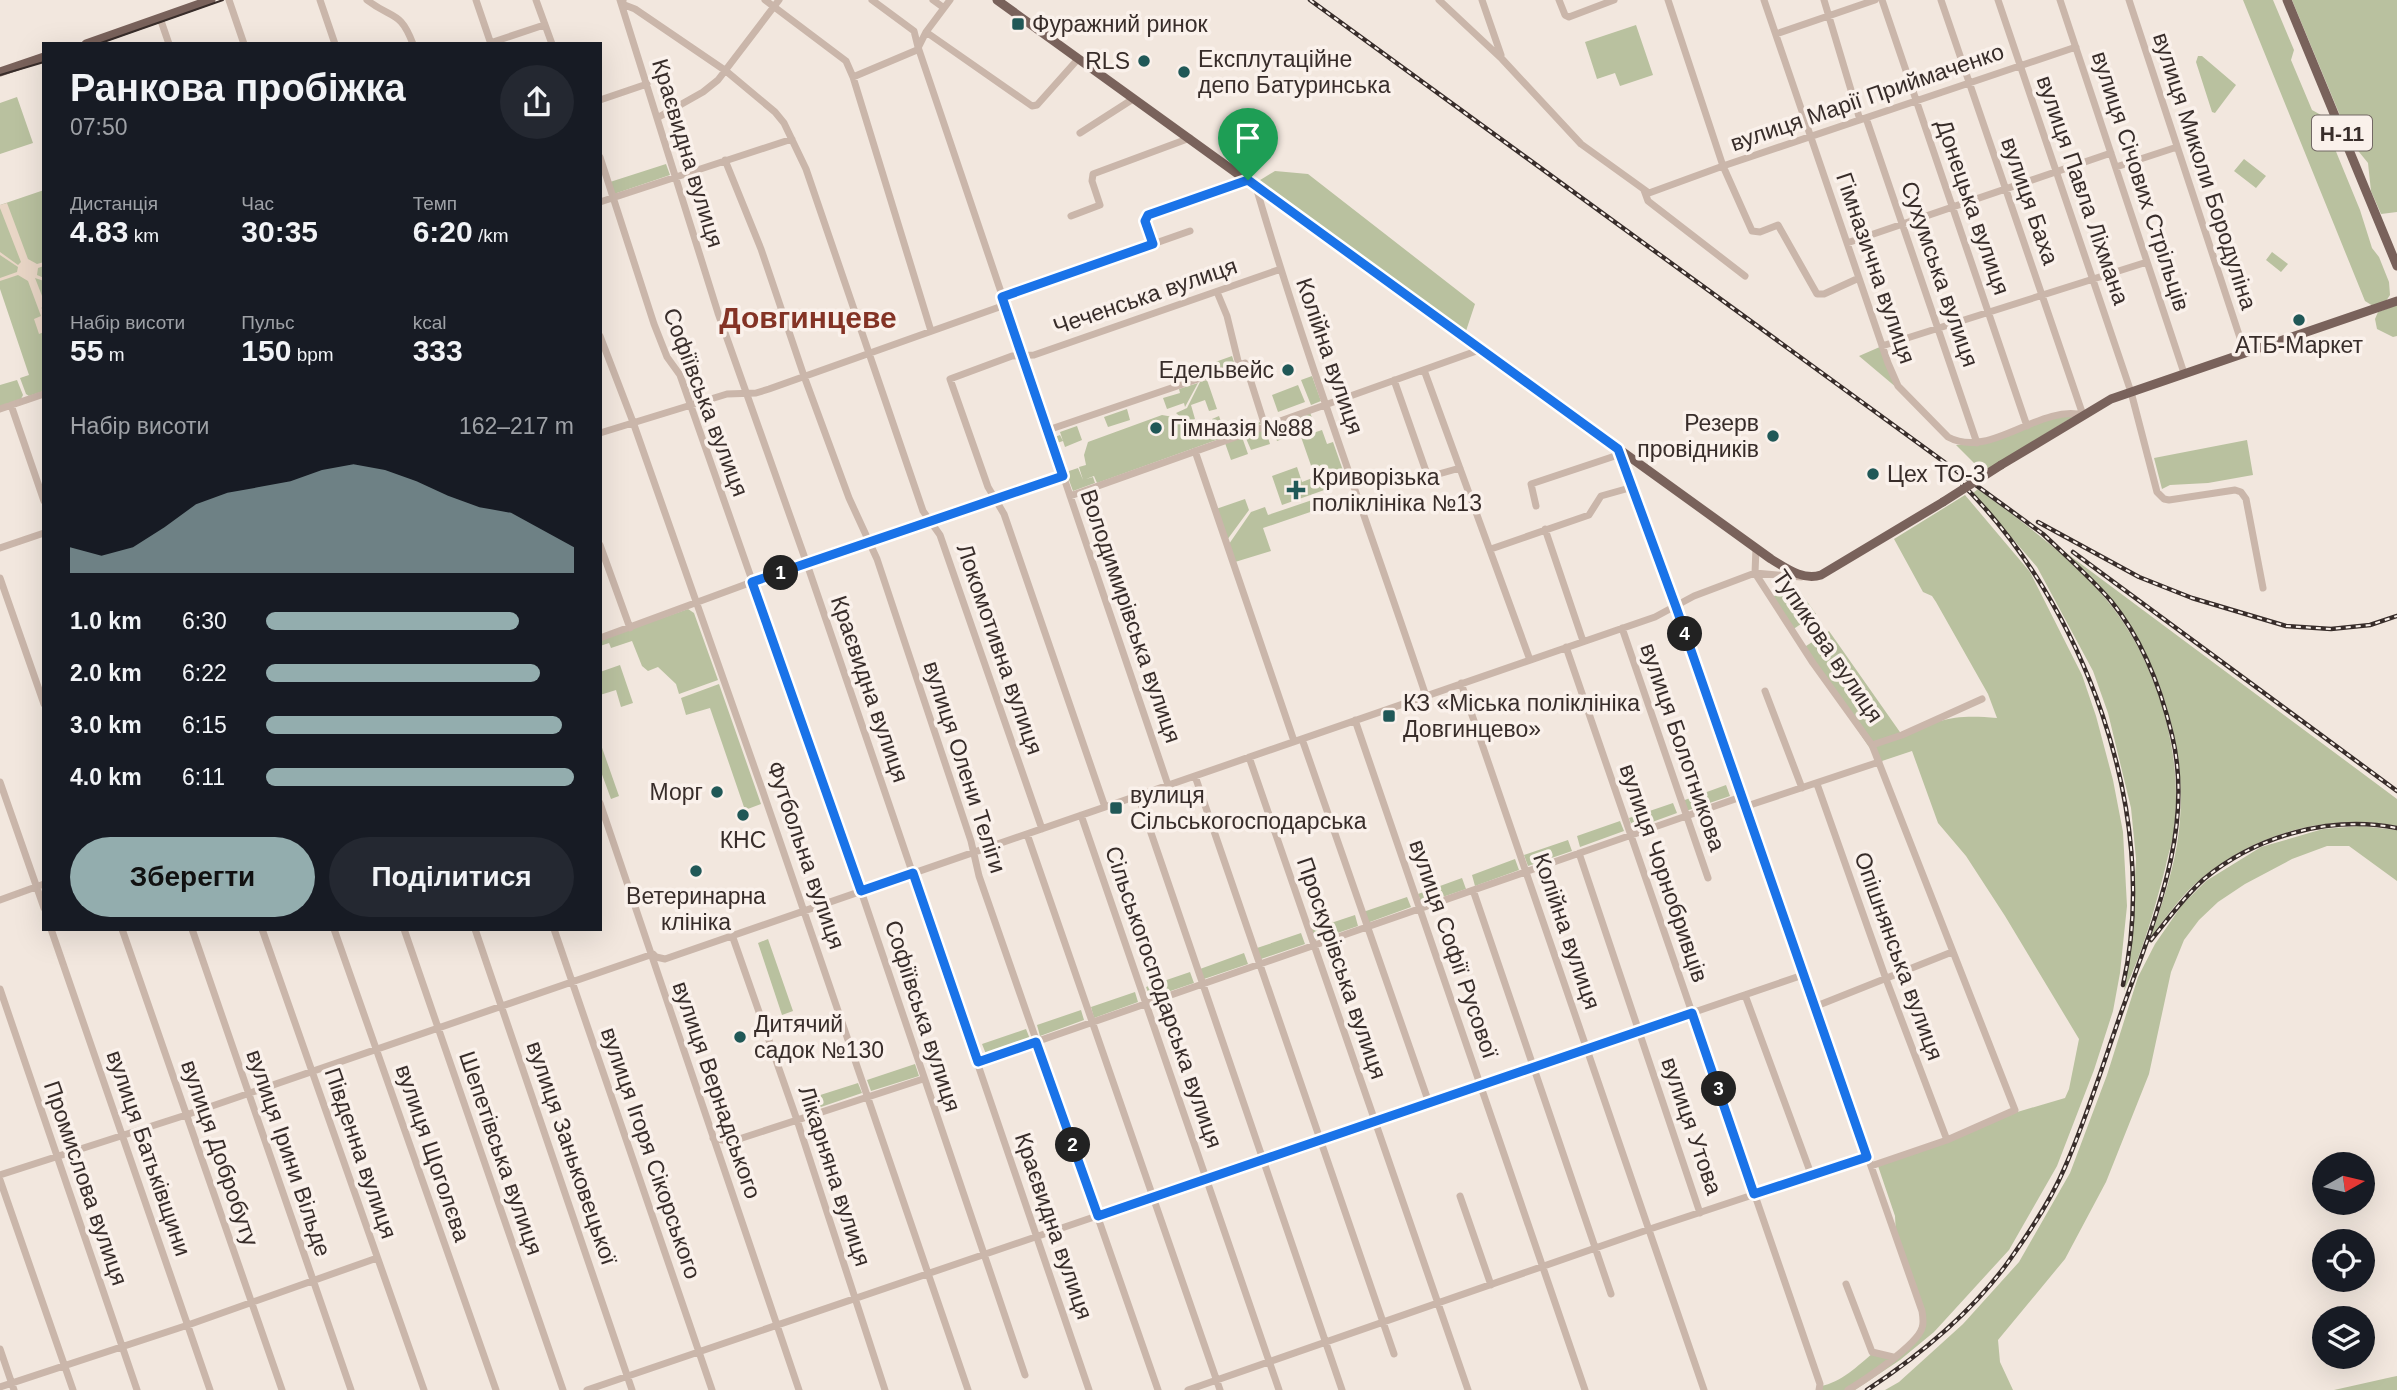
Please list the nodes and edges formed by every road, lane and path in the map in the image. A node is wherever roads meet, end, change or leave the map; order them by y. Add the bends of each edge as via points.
1 (210, 0) edge
2 (229, 0) edge
3 (320, 0) edge
4 (367, 0) edge
5 (476, 0) edge
6 (536, 0) edge
7 (765, 0) edge
8 (872, 0) edge
9 (933, 0) edge
10 (950, 0) edge
11 (998, 0) edge
12 (1439, 0) edge
13 (1482, 0) edge
14 (1559, 0) edge
15 (1614, 0) edge
16 (1668, 0) edge
17 (1764, 0) edge
18 (1824, 0) edge
19 (1875, 0) edge
20 (1882, 0) edge
21 (1941, 0) edge
22 (1998, 0) edge
23 (2060, 0) edge
24 (2129, 0) edge
25 (2287, 0) edge
26 (622, 1) edge
27 (777, 3) edge
28 (944, 8) junction
29 (1829, 16) junction
30 (160, 18) junction
31 (544, 24) junction
32 (926, 32) junction
33 (1776, 34) junction
34 (94, 42) edge
35 (168, 42) edge
36 (243, 42) edge
37 (334, 42) edge
38 (412, 42) edge
39 (490, 42) edge
40 (493, 42) edge
41 (551, 42) edge
42 (918, 47) junction
43 (2076, 47) junction
44 (42, 58) edge
45 (1078, 59) junction
46 (1502, 60) junction
47 (2020, 65) junction
48 (726, 71) junction
49 (0, 72) edge
50 (853, 77) junction
51 (1969, 83) junction
52 (647, 84) junction
53 (602, 99) edge
54 (1133, 99) junction
55 (1916, 101) junction
56 (657, 118) junction
57 (1863, 119) junction
58 (1080, 133) dead end
59 (1811, 137) junction
60 (1190, 138) junction
61 (792, 139) junction
62 (2177, 147) junction
63 (2111, 153) junction
64 (725, 160) junction
65 (602, 163) edge
66 (1723, 166) junction
67 (2116, 167) junction
68 (2056, 172) junction
69 (675, 178) junction
70 (1252, 184) junction
71 (2006, 189) junction
72 (1644, 190) junction
73 (613, 198) junction
74 (602, 201) edge
75 (1952, 207) junction
76 (1071, 216) dead end
77 (1902, 224) junction
78 (1190, 231) dead end
79 (1847, 243) junction
80 (1153, 244) junction
81 (2147, 261) junction
82 (2397, 266) edge
83 (1281, 270) junction
84 (1745, 276) dead end
85 (1859, 278) junction
86 (2092, 278) junction
87 (1217, 292) junction
88 (2042, 295) junction
89 (1004, 301) junction
90 (2397, 301) edge
91 (1988, 312) junction
92 (1938, 328) junction
93 (931, 331) junction
94 (602, 341) edge
95 (1882, 346) junction
96 (1482, 349) junction
97 (870, 353) junction
98 (2245, 353) junction
99 (1022, 354) junction
100 (1238, 365) junction
101 (1424, 370) junction
102 (2184, 373) junction
103 (804, 376) junction
104 (1394, 380) junction
105 (2131, 391) junction
106 (746, 394) junction
107 (42, 395) edge
108 (1326, 403) junction
109 (11, 405) junction
110 (690, 406) junction
111 (0, 409) edge
112 (2083, 415) junction
113 (633, 422) junction
114 (1265, 426) junction
115 (2027, 426) junction
116 (1048, 430) junction
117 (602, 432) edge
118 (1977, 443) junction
119 (1195, 451) junction
120 (1620, 452) junction
121 (1460, 468) junction
122 (1063, 476) junction
123 (1633, 487) junction
124 (42, 495) edge
125 (1070, 496) junction
126 (996, 499) junction
127 (1536, 506) dead end
128 (930, 522) junction
129 (1545, 530) junction
130 (42, 534) edge
131 (870, 542) junction
132 (0, 548) edge
133 (1491, 548) junction
134 (1756, 548) junction
135 (602, 550) edge
136 (807, 564) junction
137 (1755, 573) junction
138 (1807, 576) junction
139 (0, 579) edge
140 (752, 582) junction
141 (2263, 588) dead end
142 (698, 604) junction
143 (1676, 607) junction
144 (631, 628) junction
145 (1622, 628) junction
146 (602, 637) edge
147 (1583, 641) junction
148 (1566, 647) junction
149 (1530, 660) junction
150 (1461, 683) junction
151 (1765, 691) dead end
152 (1426, 696) junction
153 (42, 698) edge
154 (1982, 699) dead end
155 (1355, 720) junction
156 (1298, 740) junction
157 (1872, 745) junction
158 (1250, 757) junction
159 (1879, 762) junction
160 (1195, 776) junction
161 (0, 782) edge
162 (1817, 784) junction
163 (1168, 785) junction
164 (1802, 788) junction
165 (1138, 795) junction
166 (1741, 797) junction
167 (1105, 807) junction
168 (1744, 807) junction
169 (602, 809) edge
170 (1081, 815) junction
171 (1686, 816) junction
172 (1042, 828) junction
173 (1027, 834) junction
174 (1631, 835) junction
175 (973, 852) junction
176 (1578, 853) junction
177 (1526, 872) junction
178 (913, 873) junction
179 (1708, 878) dead end
180 (40, 886) edge
181 (1473, 890) junction
182 (861, 891) junction
183 (0, 900) edge
184 (1420, 908) junction
185 (805, 911) junction
186 (1368, 927) junction
187 (52, 931) edge
188 (123, 931) edge
189 (193, 931) edge
190 (263, 931) edge
191 (335, 931) edge
192 (405, 931) edge
193 (476, 931) edge
194 (555, 931) edge
195 (732, 935) junction
196 (1314, 945) junction
197 (1952, 952) junction
198 (653, 954) junction
199 (1259, 964) junction
200 (1803, 975) junction
201 (1886, 979) junction
202 (572, 982) junction
203 (1203, 984) junction
204 (0, 989) edge
205 (1745, 995) junction
206 (1146, 1003) junction
207 (502, 1006) junction
208 (1814, 1007) junction
209 (1692, 1013) junction
210 (1092, 1022) junction
211 (438, 1028) junction
212 (1639, 1031) junction
213 (1036, 1042) junction
214 (376, 1048) junction
215 (1587, 1048) junction
216 (978, 1062) junction
217 (1533, 1067) junction
218 (312, 1071) junction
219 (923, 1079) junction
220 (1481, 1085) junction
221 (249, 1094) junction
222 (869, 1096) junction
223 (1429, 1103) junction
224 (187, 1115) junction
225 (797, 1120) junction
226 (1375, 1121) junction
227 (123, 1136) junction
228 (713, 1138) junction
229 (1320, 1140) junction
230 (1947, 1140) junction
231 (57, 1157) junction
232 (1867, 1157) junction
233 (1263, 1159) junction
234 (1871, 1166) junction
235 (1811, 1174) junction
236 (0, 1177) edge
237 (1206, 1178) junction
238 (1754, 1194) junction
239 (1153, 1196) junction
240 (1460, 1196) dead end
241 (1700, 1213) junction
242 (1098, 1216) junction
243 (1650, 1229) junction
244 (1037, 1238) junction
245 (1597, 1247) junction
246 (984, 1255) junction
247 (377, 1258) junction
248 (1544, 1266) junction
249 (929, 1273) junction
250 (313, 1281) junction
251 (1491, 1284) junction
252 (1846, 1284) dead end
253 (1611, 1294) dead end
254 (856, 1299) junction
255 (251, 1303) junction
256 (1438, 1303) junction
257 (1383, 1323) junction
258 (188, 1325) junction
259 (777, 1325) junction
260 (1326, 1342) junction
261 (122, 1347) junction
262 (0, 1349) edge
263 (700, 1351) junction
264 (1394, 1354) dead end
265 (1893, 1357) junction
266 (1269, 1361) junction
267 (65, 1366) junction
268 (1025, 1375) dead end
269 (628, 1377) junction
270 (1216, 1380) junction
271 (0, 1387) edge
272 (13, 1387) edge
273 (73, 1390) edge
274 (136, 1390) edge
275 (210, 1390) edge
276 (282, 1390) edge
277 (351, 1390) edge
278 (424, 1390) edge
279 (496, 1390) edge
280 (563, 1390) edge
281 (587, 1390) edge
282 (632, 1390) edge
283 (712, 1390) edge
284 (799, 1390) edge
285 (885, 1390) edge
286 (968, 1390) edge
287 (1088, 1390) edge
288 (1158, 1390) edge
289 (1188, 1390) edge
290 (1220, 1390) edge
291 (1279, 1390) edge
292 (1342, 1390) edge
293 (1468, 1390) edge
294 (1585, 1390) edge
295 (1704, 1390) edge
296 (1819, 1390) edge
297 (1848, 1390) edge

1 - 30 main road
2 - 36 street
3 - 37 street
4 - 38 street via 400,19
5 - 39 street
6 - 31 street
7 - 27 street
8 - 42 street, Володимирівська вулиця via 914,31
9 - 28 street
10 - 28 street
11 - 45 main road
12 - 46 street
13 - 46 street
14 - 15 street via 1567,17
16 - 66 street
17 - 33 street, Гімназична вулиця
18 - 29 street, Сухумська вулиця
19 - 29 street
20 - 55 street, Донецька вулиця
21 - 51 street, вулиця Баха
22 - 47 street, вулиця Павла Ліхмана
23 - 43 street, вулиця Січових Стрільців
24 - 62 street, вулиця Миколи Бородуліна
25 - 82 main road, Н-11
26 - 48 street, Локомотивна вулиця
26 - 52 street, Краєвидна вулиця
27 - 48 street
27 - 50 street via 846,61
28 - 32 street
29 - 33 street
29 - 57 street, Сухумська вулиця
30 - 34 main road
30 - 35 street
31 - 40 street
31 - 41 street
32 - 42 street
32 - 45 street via 1032,106 1038,106
33 - 59 street, Гімназична вулиця
42 - 50 street
42 - 89 street, Володимирівська вулиця
43 - 47 street, вулиця Марії Приймаченко
43 - 63 street, вулиця Січових Стрільців
44 - 49 main road
45 - 54 main road
46 - 72 street via 1581,144
47 - 51 street, вулиця Марії Приймаченко
47 - 68 street, вулиця Павла Ліхмана
48 - 56 street via 703,92
48 - 61 street, Локомотивна вулиця via 775,112
50 - 93 street
51 - 55 street, вулиця Марії Приймаченко
51 - 71 street, вулиця Баха
52 - 53 street
52 - 56 street, Краєвидна вулиця
54 - 58 street
54 - 60 main road
55 - 57 street, вулиця Марії Приймаченко
55 - 75 street, Донецька вулиця
56 - 69 street, Краєвидна вулиця
57 - 59 street, вулиця Марії Приймаченко
57 - 77 street, Сухумська вулиця
59 - 66 street, вулиця Марії Приймаченко
59 - 79 street, Гімназична вулиця
60 - 70 main road
60 - 76 street via 1093,174 1100,205
61 - 64 street
61 - 97 street, Локомотивна вулиця
62 - 67 street
62 - 98 street, вулиця Миколи Бородуліна
63 - 67 street, вулиця Січових Стрільців
63 - 68 street
64 - 69 street
64 - 103 street, вулиця Олени Теліги
65 - 73 street, Софіївська вулиця
66 - 72 street via 1653,192
66 - 85 street, вулиця Марії Приймаченко via 1752,231 1778,225 1817,294
67 - 81 street, вулиця Січових Стрільців
68 - 71 street
68 - 86 street, вулиця Павла Ліхмана
69 - 73 street
69 - 106 street, Краєвидна вулиця
70 - 80 street via 1148,215 1145,221
70 - 83 street, Колійна вулиця
70 - 96 main road
71 - 75 street
71 - 88 street, вулиця Баха
72 - 84 street via 1648,201
73 - 74 street
73 - 110 street, Софіївська вулиця via 653,324
75 - 77 street
75 - 91 street, Донецька вулиця
77 - 79 street
77 - 92 street, Сухумська вулиця
78 - 80 street
79 - 85 street, Гімназична вулиця
80 - 89 street
81 - 86 street
81 - 102 street, вулиця Січових Стрільців
83 - 87 street, Чеченська вулиця
83 - 108 street, Колійна вулиця
85 - 95 street, Гімназична вулиця
86 - 88 street
86 - 105 street, вулиця Павла Ліхмана
87 - 99 street, Чеченська вулиця via 1034,355
87 - 100 street
88 - 91 street
88 - 112 street, вулиця Баха
89 - 93 street
89 - 99 street, Володимирівська вулиця
90 - 98 main road
91 - 92 street
91 - 115 street, Донецька вулиця
92 - 95 street
92 - 118 street, Сухумська вулиця
93 - 97 street
94 - 113 street, Футбольна вулиця
95 - 118 street, Гімназична вулиця via 1898,386 1930,419 1948,437
96 - 101 street
96 - 120 main road
97 - 103 street
97 - 128 street, Локомотивна вулиця
98 - 102 main road
99 - 116 street, Володимирівська вулиця
99 - 126 street via 950,379
100 - 114 street via 1245,363
100 - 116 street
101 - 104 street
101 - 121 street
102 - 105 main road
103 - 106 street
103 - 131 street, вулиця Олени Теліги
104 - 108 street
104 - 121 street via 1428,477
105 - 112 main road
105 - 141 street, вулиця Павла Ліхмана via 2160,496 2169,499 2235,490 2244,495
106 - 110 street via 727,394
106 - 136 street, Краєвидна вулиця
107 - 109 street
108 - 114 street
108 - 152 street, Колійна вулиця
109 - 111 street
109 - 124 street
110 - 113 street
110 - 140 street, Софіївська вулиця
112 - 115 street via 2062,413
112 - 138 main road, bridge via 1821,575
113 - 117 street
113 - 142 street, Футбольна вулиця
114 - 119 street
115 - 118 street
116 - 122 street, Володимирівська вулиця
119 - 125 street
119 - 156 street, Проскурівська вулиця
120 - 123 street
120 - 127 street via 1531,484
120 - 134 main road
121 - 133 street
122 - 125 street, Володимирівська вулиця
122 - 126 street
123 - 129 street via 1601,496 1589,515
123 - 143 street
125 - 163 street, Володимирівська вулиця
126 - 128 street
126 - 167 street
128 - 131 street
128 - 172 street, Локомотивна вулиця via 940,534
129 - 133 street
129 - 147 street
130 - 132 street
131 - 136 street
131 - 175 street, вулиця Олени Теліги
133 - 149 street
134 - 137 street, Тупикова вулиця
134 - 138 main road via 1792,572
135 - 144 street
136 - 140 street
136 - 178 street, Краєвидна вулиця
137 - 138 street
137 - 143 street
137 - 157 street, Тупикова вулиця
139 - 153 street
140 - 142 street
140 - 182 street, Софіївська вулиця
142 - 144 street
142 - 185 street, Футбольна вулиця
143 - 145 street
143 - 166 street
144 - 146 street
145 - 147 street
145 - 171 street, вулиця Болотникова
147 - 148 street
148 - 149 street
148 - 174 street, вулиця Чорнобривців
149 - 150 street
150 - 152 street
150 - 177 street, Колійна вулиця
151 - 164 street
152 - 155 street
154 - 157 street
155 - 156 street
155 - 184 street, вулиця Софії Русової
156 - 158 street
156 - 186 street, Проскурівська вулиця
157 - 159 street, Тупикова вулиця
158 - 160 street
158 - 196 street, Проскурівська вулиця
159 - 162 street
159 - 197 street, Тупикова вулиця
160 - 163 street
160 - 199 street
161 - 180 street
162 - 164 street
162 - 201 street, Опішнянська вулиця
163 - 165 street
164 - 168 street
165 - 167 street
165 - 203 street
166 - 168 street
166 - 171 street
167 - 170 street
168 - 200 street
169 - 198 street, вулиця Вернадського
170 - 172 street
170 - 206 street, Сільськогосподарська вулиця
171 - 174 street
171 - 179 street, вулиця Болотникова
172 - 173 street
173 - 175 street
173 - 210 street
174 - 176 street
174 - 209 street, вулиця Чорнобривців
175 - 178 street
175 - 213 street, вулиця Олени Теліги
176 - 177 street
176 - 212 street, вулиця Утова
177 - 181 street
177 - 215 street, Колійна вулиця
178 - 182 street
178 - 216 street, Краєвидна вулиця
180 - 183 street
181 - 184 street
181 - 217 street
182 - 185 street
182 - 219 street, Софіївська вулиця
184 - 186 street
184 - 220 street, вулиця Софії Русової
185 - 195 street
185 - 222 street, Футбольна вулиця
186 - 196 street
186 - 223 street, Проскурівська вулиця
187 - 227 street, вулиця Батьківщини
188 - 224 street, вулиця Добробуту
189 - 221 street, вулиця Ірини Вільде
190 - 218 street, Південна вулиця
191 - 214 street, вулиця Щоголєва
192 - 211 street, Шепетівська вулиця
193 - 207 street, вулиця Заньковецької
194 - 202 street, вулиця Ігоря Сікорського
195 - 198 street via 664,959
195 - 225 street, Лікарняна вулиця
196 - 199 street
196 - 226 street, Проскурівська вулиця
197 - 201 street
197 - 230 street, Тупикова вулиця via 2015,1110
198 - 202 street
198 - 228 street, вулиця Вернадського
199 - 203 street
199 - 229 street
200 - 205 street
200 - 208 street
201 - 208 street
201 - 230 street, Опішнянська вулиця
202 - 207 street
202 - 263 street, вулиця Ігоря Сікорського
203 - 206 street
203 - 233 street
204 - 231 street, Промислова вулиця
205 - 209 street
205 - 235 street
206 - 210 street
206 - 237 street, Сільськогосподарська вулиця
207 - 211 street
207 - 269 street, вулиця Заньковецької
208 - 232 street
209 - 212 street
209 - 238 street, вулиця Чорнобривців
210 - 213 street
210 - 239 street
211 - 214 street
211 - 280 street, Шепетівська вулиця
212 - 215 street
212 - 241 street, вулиця Утова
213 - 216 street
213 - 242 street, вулиця Олени Теліги
214 - 218 street
214 - 279 street, вулиця Щоголєва
215 - 217 street
215 - 243 street, Колійна вулиця
216 - 244 street, Краєвидна вулиця
217 - 220 street
217 - 245 street
218 - 221 street
218 - 247 street, Південна вулиця
219 - 222 street
219 - 246 street, Софіївська вулиця
220 - 223 street
220 - 248 street, вулиця Софії Русової
221 - 224 street
221 - 250 street, вулиця Ірини Вільде
222 - 225 street
222 - 249 street, Футбольна вулиця
223 - 226 street
224 - 227 street
224 - 255 street, вулиця Добробуту
225 - 228 street via 727,1142
225 - 254 street, Лікарняна вулиця
226 - 229 street
226 - 256 street, Проскурівська вулиця
227 - 231 street
227 - 258 street, вулиця Батьківщини
228 - 259 street, вулиця Вернадського
229 - 233 street
229 - 257 street
230 - 234 street
231 - 236 street
231 - 261 street, Промислова вулиця
232 - 234 street
232 - 235 street
233 - 237 street
233 - 260 street
234 - 265 street via 1922,1311 1923,1328 1918,1336
235 - 238 street
236 - 267 street
237 - 239 street
237 - 266 street, Сільськогосподарська вулиця
238 - 241 street
238 - 296 street, вулиця Чорнобривців
239 - 242 street
239 - 270 street
240 - 251 street
241 - 243 street
242 - 244 street
242 - 288 street, вулиця Олени Теліги
243 - 245 street
243 - 295 street, Колійна вулиця
244 - 246 street
244 - 287 street, Краєвидна вулиця
245 - 248 street
245 - 253 street
246 - 249 street
246 - 268 street, Софіївська вулиця
247 - 250 street
247 - 278 street, Південна вулиця
248 - 251 street
248 - 294 street, вулиця Софії Русової
249 - 254 street
249 - 286 street, Футбольна вулиця
250 - 255 street
250 - 277 street, вулиця Ірини Вільде
251 - 256 street
252 - 265 street via 1872,1352
254 - 259 street
254 - 285 street, Лікарняна вулиця
255 - 258 street
255 - 276 street, вулиця Добробуту
256 - 257 street
256 - 293 street, Проскурівська вулиця
257 - 260 street
257 - 264 street
258 - 261 street
258 - 275 street, вулиця Батьківщини
259 - 263 street
259 - 284 street, вулиця Вернадського
260 - 266 street
260 - 292 street
261 - 267 street
261 - 274 street, Промислова вулиця
262 - 272 street
263 - 269 street
263 - 283 street, вулиця Ігоря Сікорського
265 - 297 street
266 - 270 street
266 - 291 street, Сільськогосподарська вулиця
267 - 272 street
267 - 273 street
269 - 281 street
269 - 282 street, вулиця Заньковецької
270 - 289 street
270 - 290 street
271 - 272 street

